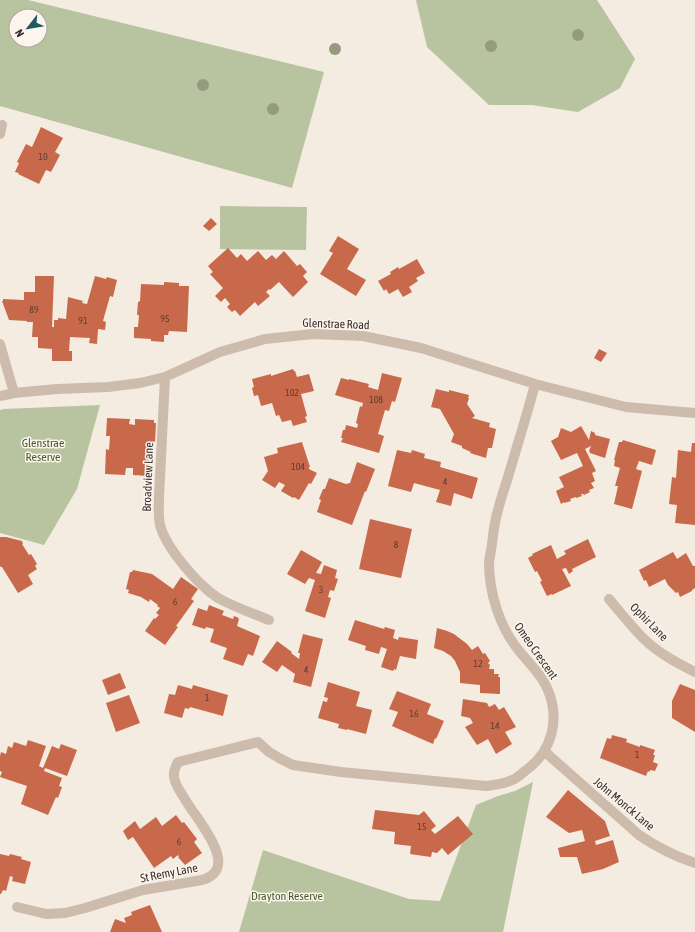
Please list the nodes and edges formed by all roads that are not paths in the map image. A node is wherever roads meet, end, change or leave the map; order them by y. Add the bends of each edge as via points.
1 (0, 344) edge
2 (165, 376) junction
3 (535, 384) junction
4 (14, 393) junction
5 (0, 396) edge
6 (695, 413) edge
7 (609, 598) dead end
8 (269, 620) dead end
9 (695, 672) edge
10 (258, 742) joint
11 (544, 751) junction
12 (695, 863) edge
13 (17, 908) dead end

1 - 4 street
2 - 3 street, Glenstrae Road via 220,352 265,339 313,334 363,336 421,348
2 - 4 street, Glenstrae Road via 140,383 108,387
2 - 8 street, Broadview Lane via 158,512 160,525 178,558 208,591 220,599
3 - 6 street, Glenstrae Road via 626,407
3 - 11 street, Omeo Crescent via 496,518 489,562 496,606 505,630 519,652 537,671 547,687 552,702 553,728
4 - 5 street, Glenstrae Road
7 - 9 street, Ophir Lane via 644,639 660,652
10 - 11 street, Omeo Crescent via 269,752 293,765 486,786 514,779
10 - 13 street, St Remy Lane via 178,762 173,770 178,788 216,847 218,866 211,876 202,880 143,890 65,913 46,914
11 - 12 street, John Monck Lane via 639,835 656,847

